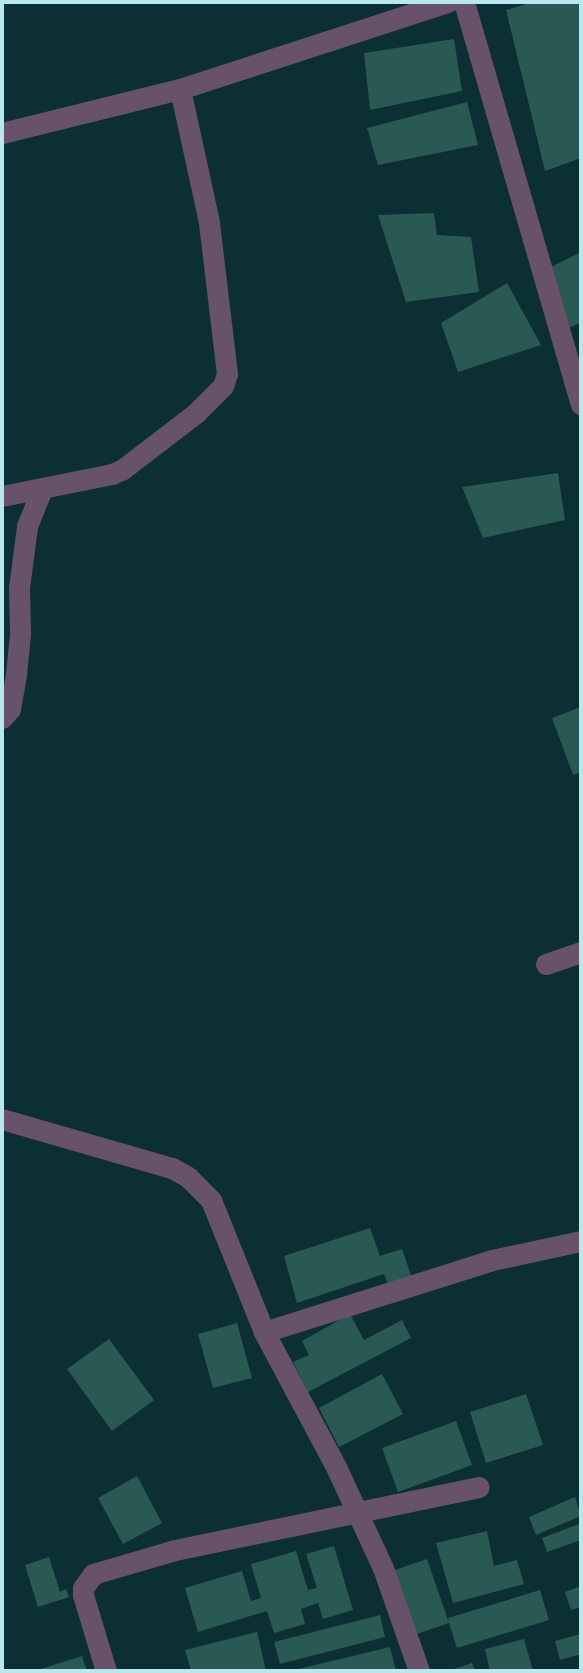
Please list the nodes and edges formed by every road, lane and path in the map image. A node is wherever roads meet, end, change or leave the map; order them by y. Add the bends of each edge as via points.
1 (448, 2) edge
2 (464, 2) edge
3 (180, 89) junction
4 (2, 133) edge
5 (581, 404) edge
6 (42, 489) junction
7 (2, 496) edge
8 (2, 718) edge
9 (581, 952) edge
10 (547, 964) dead end
11 (2, 1119) edge
12 (581, 1241) edge
13 (264, 1332) junction
14 (479, 1487) dead end
15 (357, 1510) junction
16 (106, 1671) edge
17 (419, 1671) edge

1 - 3 street
2 - 5 street
3 - 4 street
3 - 6 street via 209,222 227,374 223,386 196,413 123,469
6 - 7 street
6 - 8 street via 27,526 16,674 10,709
9 - 10 street
11 - 13 street via 172,1168 188,1177 211,1200 220,1218
12 - 13 street via 492,1260
13 - 15 street
14 - 15 street
15 - 16 street via 175,1550 93,1574 83,1595
15 - 17 street

